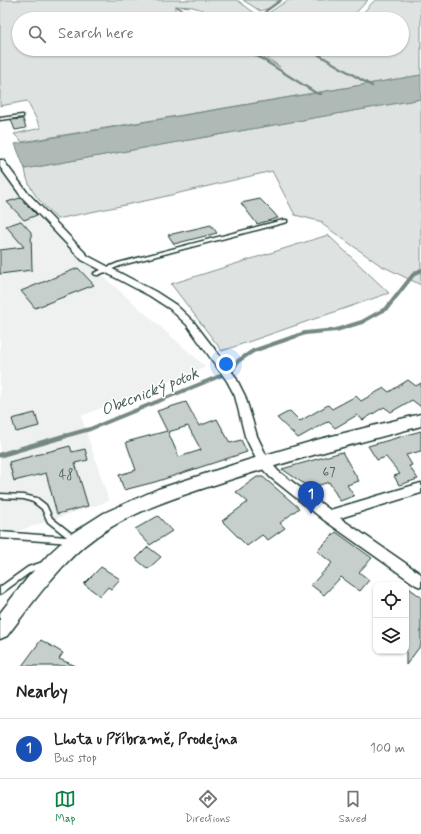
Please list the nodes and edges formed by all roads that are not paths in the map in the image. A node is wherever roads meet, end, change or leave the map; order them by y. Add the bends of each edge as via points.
1 (22, 116) dead end
2 (0, 119) edge
3 (0, 162) edge
4 (285, 221) dead end
5 (106, 270) junction
6 (96, 274) dead end
7 (421, 420) edge
8 (263, 462) junction
9 (421, 488) edge
10 (0, 496) edge
11 (328, 516) junction
12 (0, 535) edge
13 (77, 541) junction
14 (55, 560) junction
15 (421, 581) edge
16 (0, 591) edge
17 (0, 629) edge

1 - 2 lane
3 - 5 street via 24,194 64,237 85,258
4 - 5 lane via 120,264
5 - 6 lane
5 - 8 street via 153,294 173,307 190,323 231,379 240,396 251,436
7 - 8 street
8 - 11 street via 274,474
8 - 13 street via 162,494 100,524
9 - 11 street
10 - 13 lane via 36,500 44,507 50,520
11 - 15 street
12 - 13 lane
13 - 14 street
14 - 16 lane via 30,569
14 - 17 street

